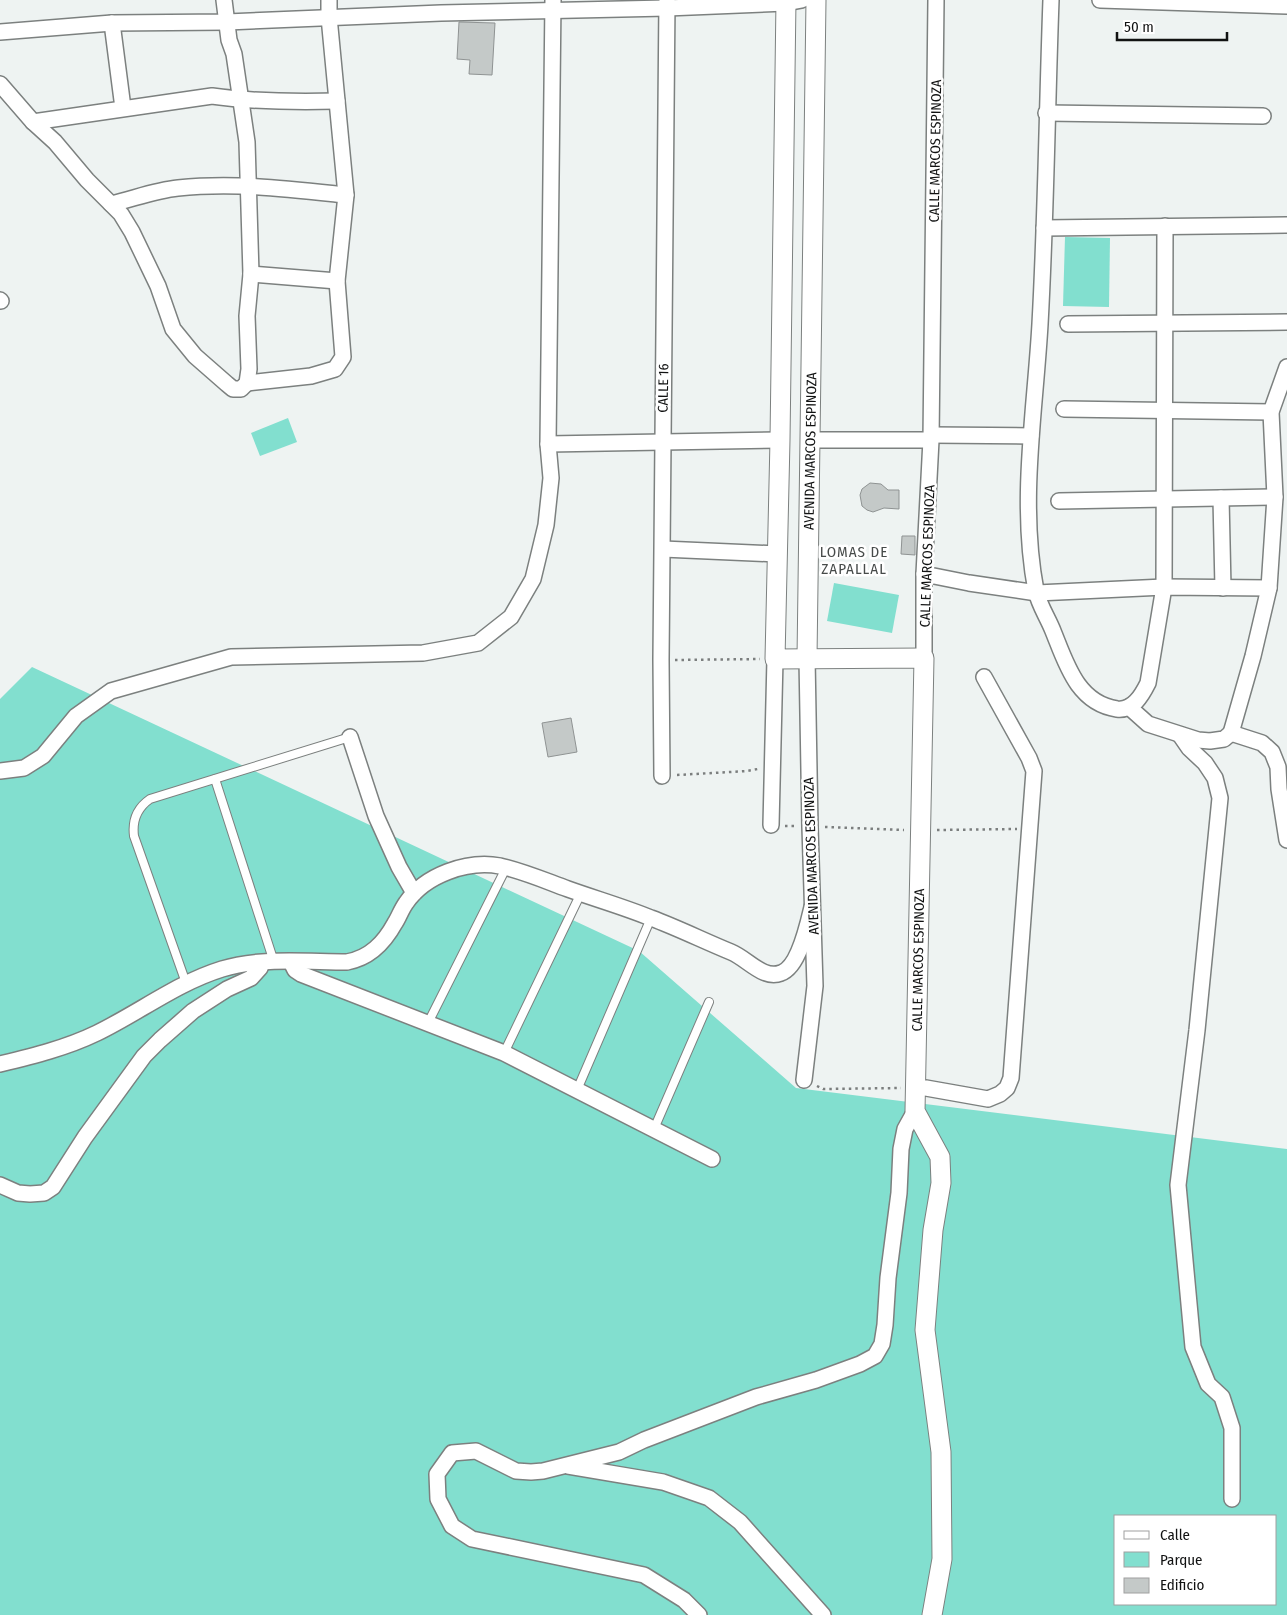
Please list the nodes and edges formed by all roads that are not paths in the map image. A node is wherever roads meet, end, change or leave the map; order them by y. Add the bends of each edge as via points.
1 (224, 0) edge
2 (329, 0) edge
3 (816, 0) edge
4 (936, 0) edge
5 (1051, 0) edge
6 (1100, 0) edge
7 (791, 1) edge
8 (1168, 1) edge
9 (667, 4) edge
10 (553, 5) edge
11 (441, 6) edge
12 (1287, 6) edge
13 (329, 17) junction
14 (112, 22) junction
15 (227, 22) junction
16 (0, 32) edge
17 (0, 84) edge
18 (242, 100) junction
19 (337, 101) junction
20 (123, 108) junction
21 (1046, 113) junction
22 (1263, 116) dead end
23 (33, 122) junction
24 (248, 185) junction
25 (346, 196) junction
26 (111, 204) junction
27 (1286, 225) edge
28 (1166, 226) junction
29 (1044, 228) junction
30 (251, 274) junction
31 (337, 281) junction
32 (1287, 322) edge
33 (1165, 323) junction
34 (1068, 324) dead end
35 (1287, 367) edge
36 (247, 383) junction
37 (1064, 409) dead end
38 (1165, 410) junction
39 (1271, 412) junction
40 (1031, 436) junction
41 (931, 438) junction
42 (780, 440) junction
43 (810, 440) junction
44 (663, 442) junction
45 (548, 444) junction
46 (1275, 497) junction
47 (1222, 498) junction
48 (1164, 499) junction
49 (1059, 501) dead end
50 (663, 549) junction
51 (777, 554) junction
52 (924, 574) junction
53 (1164, 587) junction
54 (1223, 588) junction
55 (1269, 588) junction
56 (1037, 593) junction
57 (807, 658) junction
58 (924, 658) junction
59 (775, 659) junction
60 (984, 678) dead end
61 (1129, 707) junction
62 (1231, 733) junction
63 (1180, 735) junction
64 (350, 738) joint
65 (0, 770) edge
66 (662, 776) road end
67 (215, 779) junction
68 (771, 825) road end
69 (1287, 840) edge
70 (506, 868) junction
71 (414, 893) junction
72 (581, 893) junction
73 (812, 906) junction
74 (651, 918) junction
75 (268, 962) junction
76 (292, 962) junction
77 (186, 983) junction
78 (709, 1002) dead end
79 (428, 1023) junction
80 (504, 1053) junction
81 (0, 1064) edge
82 (804, 1080) road end
83 (915, 1088) junction
84 (577, 1090) junction
85 (915, 1111) junction
86 (654, 1129) junction
87 (712, 1159) dead end
88 (0, 1185) edge
89 (564, 1465) junction
90 (1232, 1499) dead end
91 (699, 1615) edge
92 (823, 1615) edge
93 (932, 1615) edge

1 - 15 street
2 - 13 street
3 - 43 street, AVENIDA MARCOS ESPINOZA
4 - 41 street, CALLE MARCOS ESPINOZA
5 - 21 street
6 - 8 street
7 - 9 street
7 - 42 street
8 - 12 street
9 - 10 street
9 - 44 street, CALLE 16
10 - 11 street
10 - 45 street
11 - 13 street
13 - 15 street
13 - 19 street
14 - 15 street
14 - 16 street
14 - 20 street
15 - 18 street
17 - 23 street
18 - 19 street
18 - 20 street via 212,96
18 - 24 street
19 - 25 street
20 - 23 street
21 - 22 street
21 - 29 street
23 - 26 street
24 - 25 street
24 - 26 street via 176,188
24 - 30 street
25 - 31 street
26 - 36 street via 121,214 136,240 158,286 172,329 195,356 233,389 242,389
27 - 28 street
28 - 29 street
28 - 33 street
29 - 40 street
30 - 31 street
30 - 36 street
31 - 36 street via 343,357 335,369 311,376
32 - 33 street
33 - 34 street
33 - 38 street
35 - 39 street
37 - 38 street
38 - 39 street
38 - 48 street
39 - 46 street
40 - 41 street
40 - 56 street via 1028,502
41 - 43 street
41 - 52 street, CALLE MARCOS ESPINOZA
42 - 44 street
42 - 51 street
43 - 57 street, AVENIDA MARCOS ESPINOZA
44 - 45 street
44 - 50 street, CALLE 16
45 - 65 street via 551,478 546,525 534,579 511,618 478,643 423,653 231,657 111,691 76,716 43,756 24,768
46 - 47 street
46 - 55 street
47 - 48 street
47 - 54 street
48 - 49 street
48 - 53 street
50 - 51 street
50 - 66 street, CALLE 16
51 - 59 street
52 - 56 street
52 - 58 street, CALLE MARCOS ESPINOZA
53 - 54 street
53 - 56 street
53 - 61 street via 1148,683 1142,695
54 - 55 street
55 - 62 street
56 - 61 street via 1069,670 1080,688 1102,704 1118,709
57 - 58 street
57 - 59 street
57 - 73 street, AVENIDA MARCOS ESPINOZA
58 - 83 street, CALLE MARCOS ESPINOZA
59 - 68 street
60 - 83 street via 1034,771 1011,1078 1007,1088 988,1100
61 - 63 street via 1148,724
62 - 63 street via 1224,739 1210,741
62 - 69 street via 1262,743 1272,752 1278,766
63 - 90 street via 1215,778 1220,798 1178,1185 1193,1347 1208,1384 1222,1397 1232,1428
64 - 67 lane
64 - 71 street via 376,816
67 - 75 lane
67 - 77 lane via 150,799 140,807 134,820 134,836
70 - 71 street via 486,865 464,867 433,879
70 - 72 street
70 - 79 lane
71 - 76 street via 381,944 369,955 347,962
72 - 74 street
72 - 80 lane
73 - 74 street via 793,963 775,975 764,974 742,957
73 - 82 street, AVENIDA MARCOS ESPINOZA via 815,986
74 - 84 lane
75 - 76 street
75 - 77 street via 223,968
75 - 88 street via 251,978 193,1011 144,1056 85,1136 53,1187 44,1193 30,1194
76 - 79 street via 301,974
77 - 81 street via 90,1036 44,1053
78 - 86 lane
79 - 80 street
80 - 84 street
83 - 85 street, CALLE MARCOS ESPINOZA
84 - 86 street
85 - 89 street via 905,1128 901,1150 882,1344 875,1356 816,1380 756,1397 619,1452
85 - 93 street via 940,1156 941,1183 933,1230 925,1330 941,1452 942,1559
86 - 87 street
89 - 91 street via 516,1472 476,1450 452,1453 437,1474 438,1498 452,1526 472,1539 644,1575 684,1600
89 - 92 street via 663,1482 709,1498 740,1522

